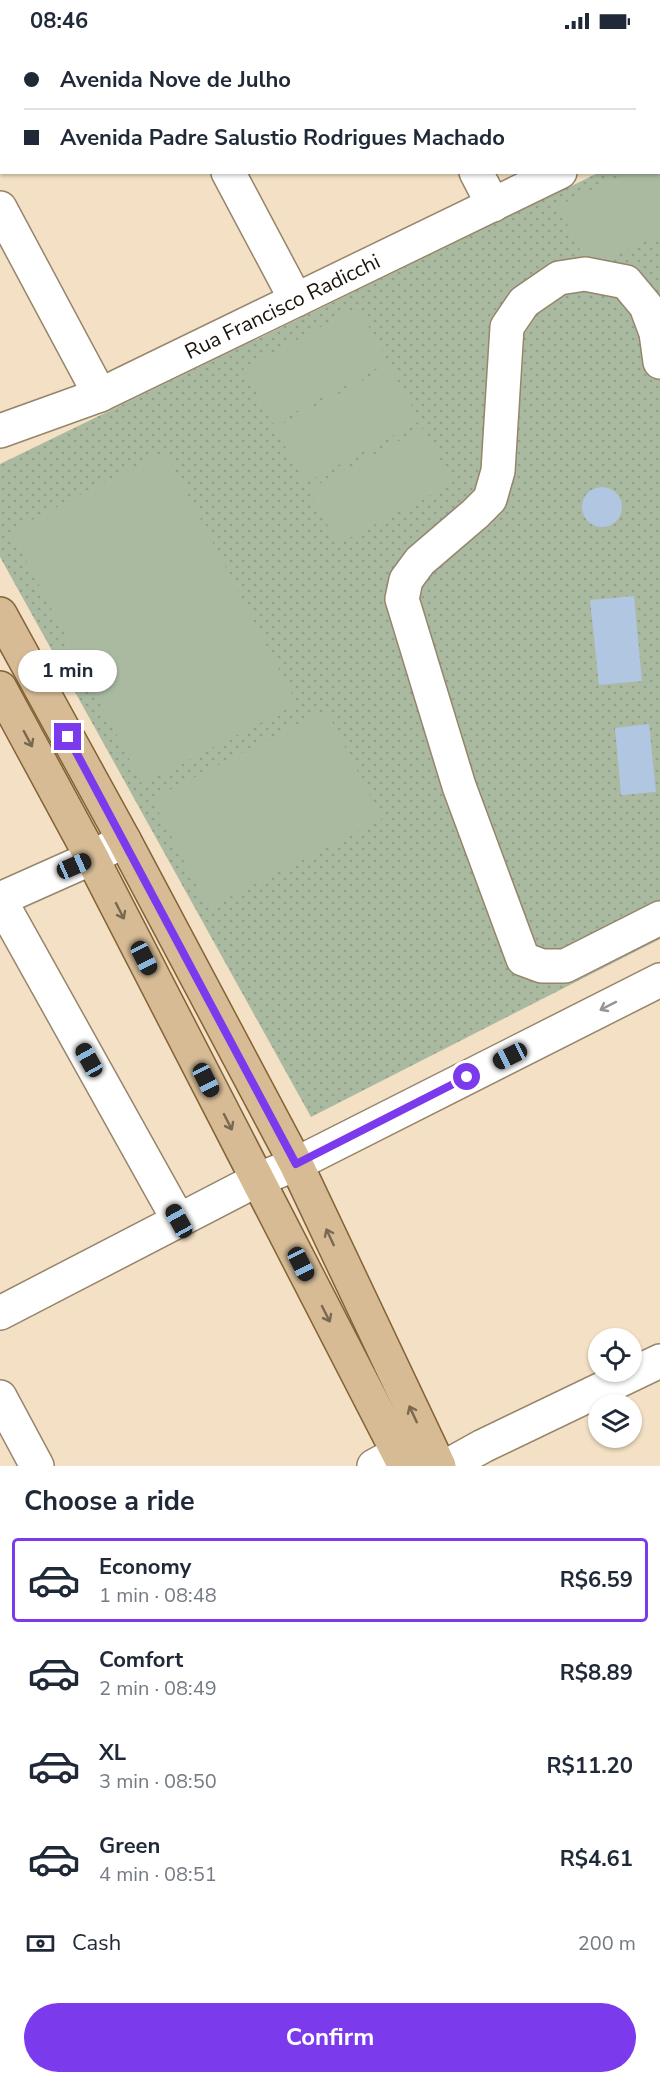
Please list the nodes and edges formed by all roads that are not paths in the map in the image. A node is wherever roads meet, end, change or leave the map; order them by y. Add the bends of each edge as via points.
1 (229, 174) edge
2 (477, 174) edge
3 (556, 174) edge
4 (493, 205) junction
5 (0, 208) edge
6 (296, 300) junction
7 (660, 362) edge
8 (100, 394) junction
9 (0, 431) edge
10 (0, 614) edge
11 (0, 688) edge
12 (124, 840) junction
13 (92, 858) junction
14 (0, 900) edge
15 (660, 918) edge
16 (660, 980) edge
17 (296, 1164) junction
18 (257, 1180) junction
19 (179, 1221) junction
20 (0, 1313) edge
21 (660, 1361) edge
22 (0, 1397) edge
23 (415, 1461) edge
24 (37, 1466) edge

1 - 6 street
2 - 4 street
3 - 4 street, Rua Francisco Radicchi
4 - 6 street, Rua Francisco Radicchi
5 - 8 street
6 - 8 street, Rua Francisco Radicchi
7 - 15 street via 656,333 646,306 626,282 585,274 559,278 524,302 507,327 498,471 490,499 420,561 406,580 402,599 459,786 523,959 542,966 565,966
8 - 9 street, Rua Francisco Radicchi
10 - 12 main road
11 -> 13 main road
12 - 13 street
12 - 17 main road
13 - 14 street
13 -> 18 main road
14 - 19 street
16 -> 17 street
17 - 18 street
23 -> 17 main road
18 - 19 street
18 -> 23 main road
19 - 20 street
21 - 23 street via 483,1446
22 - 24 street

